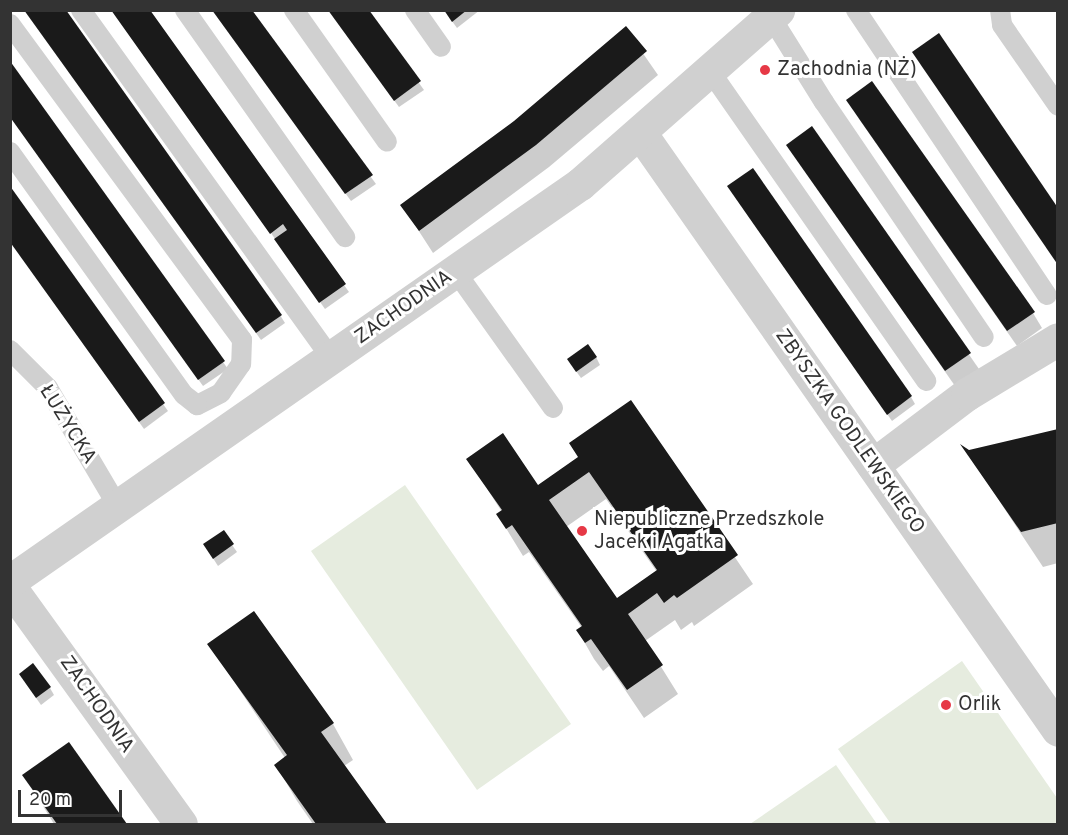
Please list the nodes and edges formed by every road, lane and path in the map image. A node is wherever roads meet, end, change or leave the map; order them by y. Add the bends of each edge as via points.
1 (81, 10) edge
2 (185, 10) edge
3 (294, 10) edge
4 (415, 10) edge
5 (855, 10) edge
6 (1000, 10) edge
7 (775, 14) edge
8 (10, 24) edge
9 (441, 47) dead end
10 (710, 72) junction
11 (1058, 106) edge
12 (641, 134) junction
13 (387, 142) dead end
14 (10, 152) edge
15 (345, 237) dead end
16 (456, 272) junction
17 (1047, 295) dead end
18 (984, 337) dead end
19 (1058, 339) edge
20 (10, 350) edge
21 (331, 358) junction
22 (926, 381) dead end
23 (553, 408) dead end
24 (873, 465) junction
25 (117, 505) junction
26 (10, 581) edge
27 (10, 586) edge
28 (1058, 730) edge
29 (181, 825) edge

1 - 21 lane
2 - 15 lane
3 - 13 lane
4 - 9 lane
5 - 17 lane
6 - 11 lane via 1002,25
7 - 10 street, ZACHODNIA
7 - 18 lane via 824,102
8 - 14 lane via 242,340 241,364 221,393 197,405 184,396
10 - 12 street, ZACHODNIA
10 - 22 lane
12 - 16 street, ZACHODNIA via 580,184
12 - 24 street, ZBYSZKA GODLEWSKIEGO
16 - 21 street, ZACHODNIA
16 - 23 lane
19 - 24 street via 957,401
20 - 25 lane, ŁUŻYCKA via 48,388
21 - 25 street, ZACHODNIA
24 - 28 street, ZBYSZKA GODLEWSKIEGO
25 - 26 street, ZACHODNIA
27 - 29 street, ZACHODNIA

